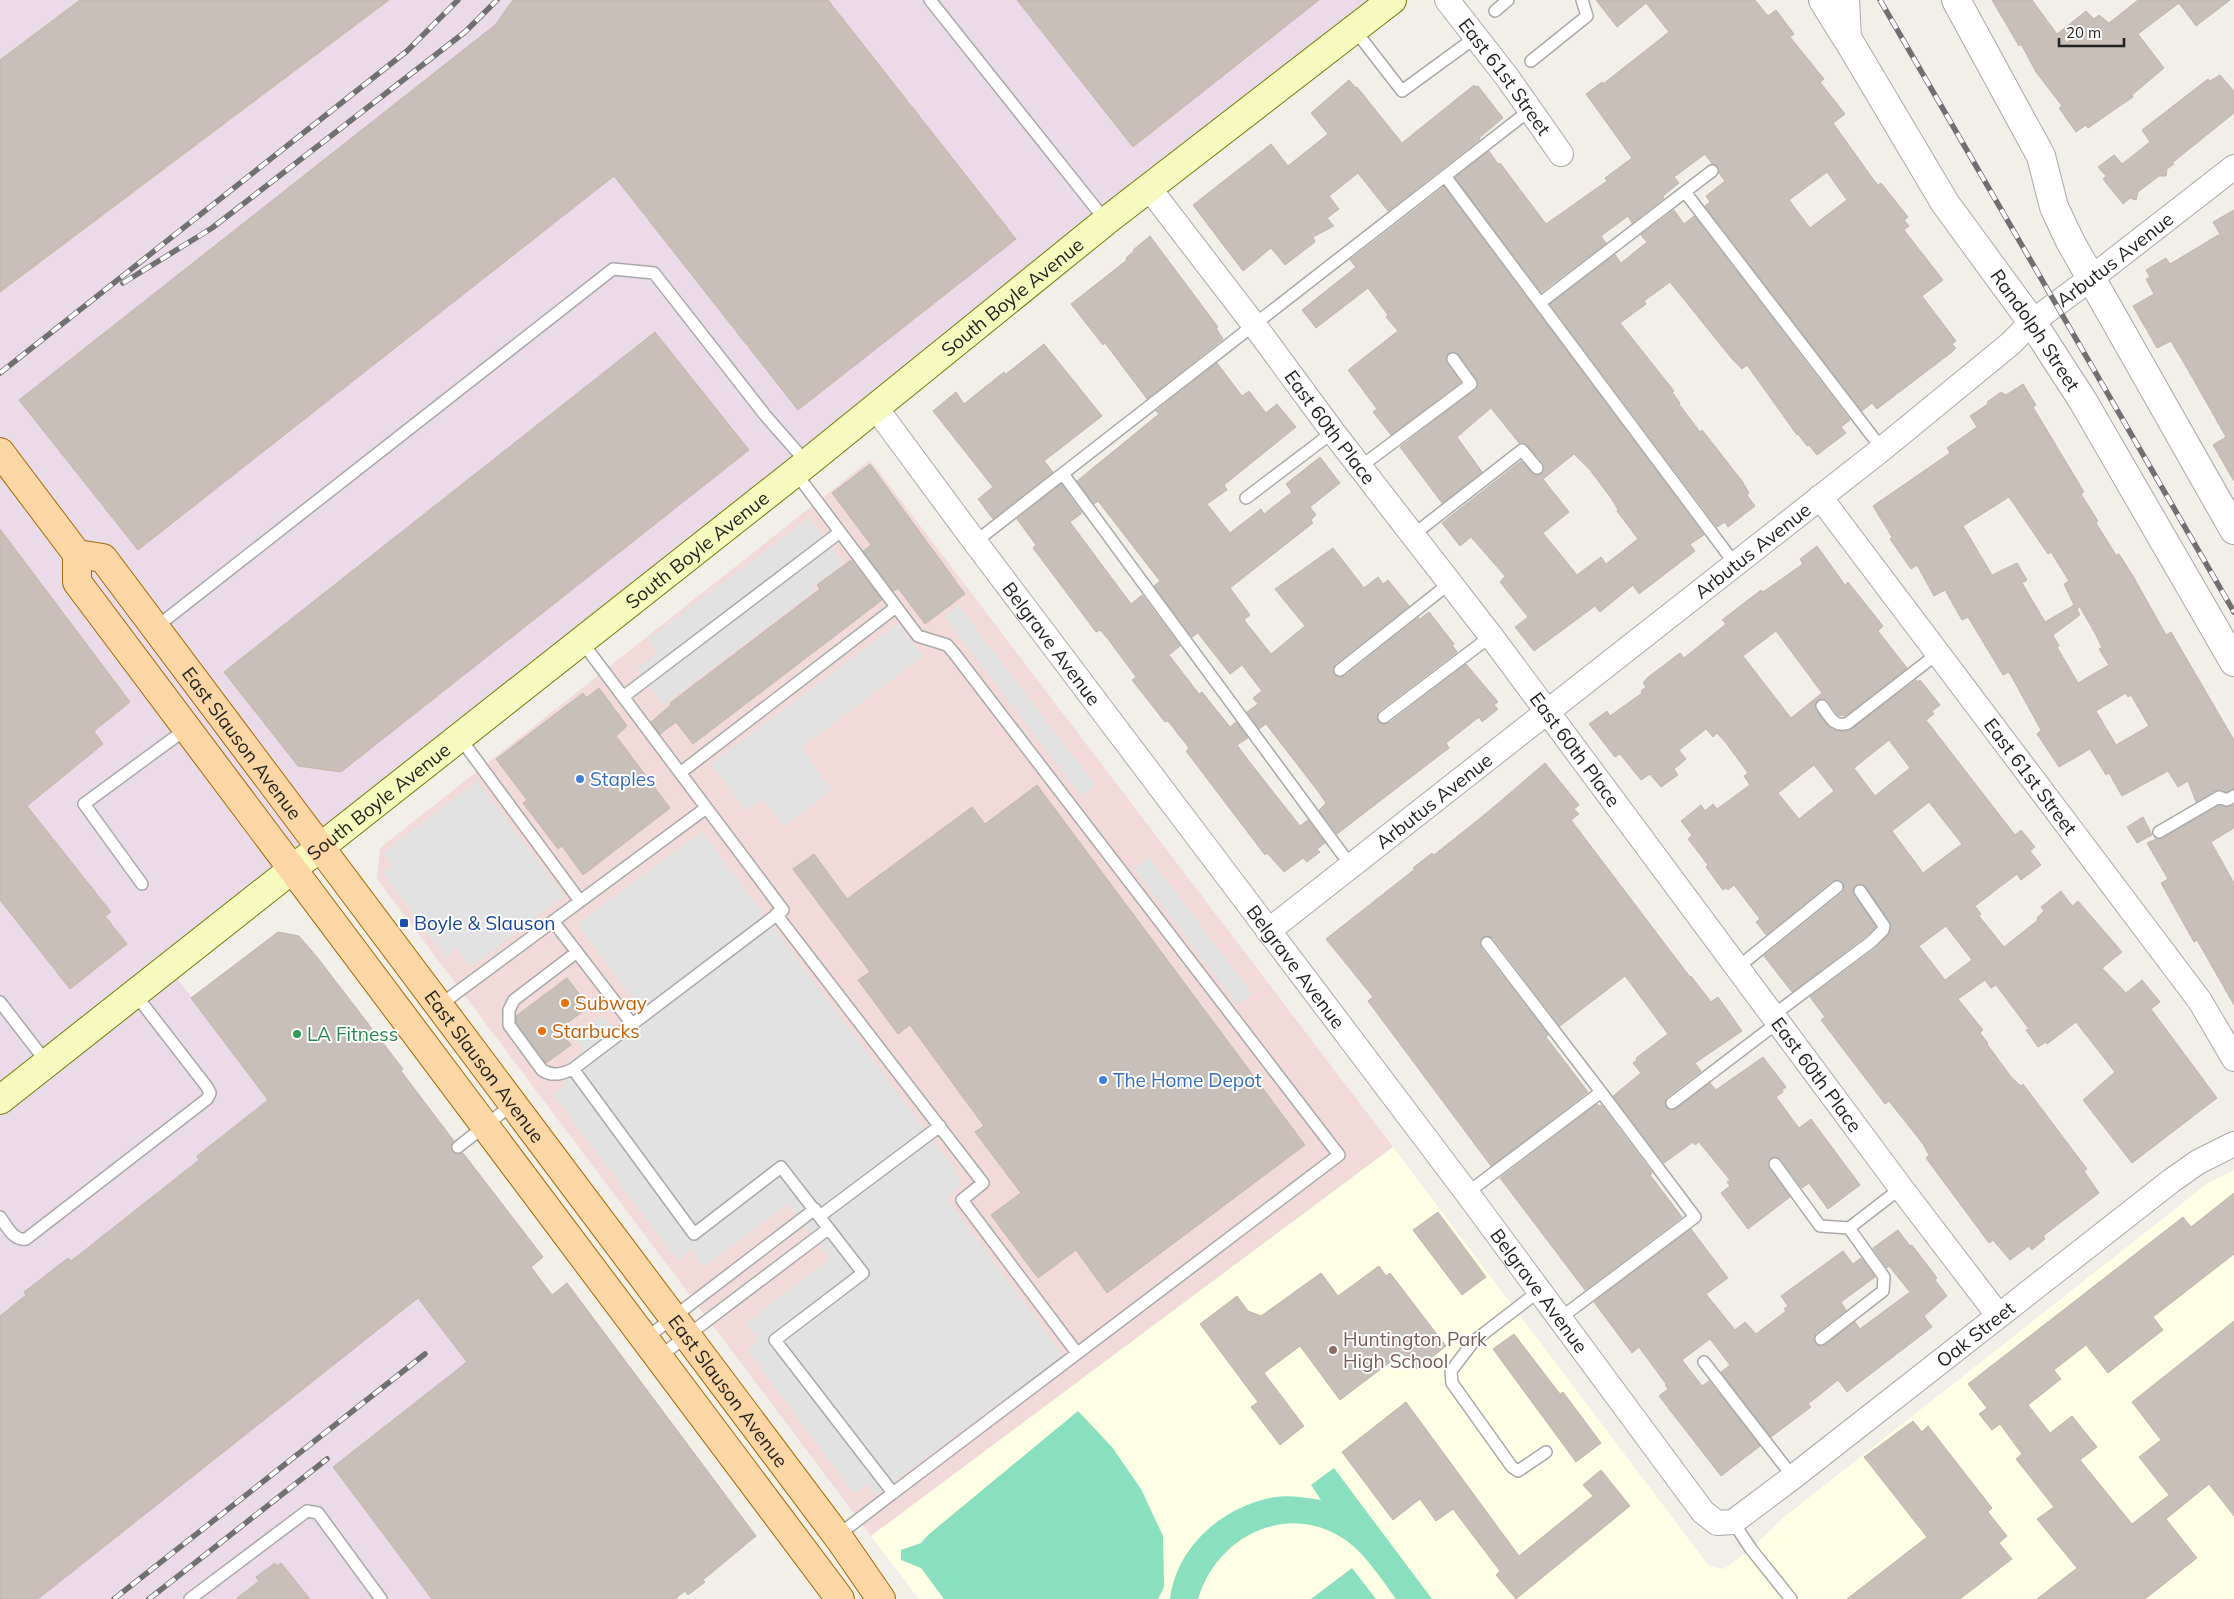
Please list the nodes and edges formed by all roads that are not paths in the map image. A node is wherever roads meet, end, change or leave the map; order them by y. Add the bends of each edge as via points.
1 (930, 0) edge
2 (1390, 0) edge
3 (1447, 0) edge
4 (1508, 0) edge
5 (1582, 0) edge
6 (1823, 0) edge
7 (1845, 0) edge
8 (1956, 0) edge
9 (1495, 10) dead end
10 (1354, 28) junction
11 (1476, 37) junction
12 (1847, 38) junction
13 (1531, 61) dead end
14 (1530, 110) junction
15 (1561, 154) dead end
16 (2234, 167) edge
17 (1712, 171) dead end
18 (1445, 176) junction
19 (1149, 188) junction
20 (1685, 192) junction
21 (1106, 222) junction
22 (2090, 279) junction
23 (1540, 303) junction
24 (2032, 322) junction
25 (1255, 326) junction
26 (1453, 359) dead end
27 (876, 408) junction
28 (1333, 432) junction
29 (1882, 449) junction
30 (0, 452) edge
31 (1360, 467) junction
32 (801, 468) junction
33 (1537, 468) dead end
34 (1063, 474) junction
35 (1820, 497) junction
36 (1246, 498) dead end
37 (2234, 530) edge
38 (840, 532) junction
39 (1413, 535) junction
40 (975, 542) junction
41 (77, 554) junction
42 (1735, 564) junction
43 (1450, 583) junction
44 (896, 607) junction
45 (155, 628) junction
46 (1491, 636) junction
47 (582, 642) junction
48 (1937, 654) junction
49 (2234, 662) edge
50 (1340, 670) dead end
51 (623, 697) junction
52 (1822, 706) dead end
53 (1547, 712) junction
54 (1384, 717) dead end
55 (186, 729) junction
56 (460, 738) junction
57 (680, 772) junction
58 (2234, 796) edge
59 (706, 808) junction
60 (2158, 832) dead end
61 (320, 848) junction
62 (1351, 866) junction
63 (292, 870) junction
64 (142, 884) dead end
65 (1837, 887) dead end
66 (1860, 892) dead end
67 (580, 901) junction
68 (776, 914) junction
69 (553, 921) junction
70 (1268, 931) junction
71 (1487, 943) dead end
72 (576, 952) junction
73 (1736, 968) junction
74 (135, 994) junction
75 (0, 1002) edge
76 (440, 1005) junction
77 (1775, 1019) junction
78 (632, 1024) junction
79 (2234, 1059) edge
80 (47, 1063) junction
81 (573, 1069) junction
82 (1601, 1092) junction
83 (0, 1100) edge
84 (1672, 1103) dead end
85 (513, 1104) junction
86 (484, 1126) junction
87 (940, 1126) junction
88 (2234, 1144) edge
89 (458, 1147) dead end
90 (1775, 1164) dead end
91 (1901, 1188) junction
92 (1467, 1193) junction
93 (817, 1213) junction
94 (0, 1217) edge
95 (1849, 1228) junction
96 (828, 1229) junction
97 (1539, 1291) junction
98 (1998, 1315) junction
99 (1559, 1319) junction
100 (680, 1327) junction
101 (1821, 1339) dead end
102 (652, 1348) junction
103 (1077, 1353) junction
104 (1704, 1362) dead end
105 (1546, 1452) dead end
106 (1793, 1477) junction
107 (893, 1493) junction
108 (1725, 1522) junction
109 (837, 1536) junction
110 (190, 1599) edge
111 (381, 1599) edge
112 (840, 1599) edge
113 (881, 1599) edge
114 (1791, 1599) edge

1 - 21 lane
2 - 10 main road, South Boyle Avenue
3 - 11 street, East 61st Street
4 - 9 lane
5 - 13 lane via 1587,16
6 - 12 street
7 - 12 street, Randolph Street
8 - 22 street via 2041,156 2054,207
10 - 11 lane via 1402,91
10 - 19 main road, South Boyle Avenue
11 - 14 street, East 61st Street
12 - 24 street, Randolph Street via 1945,203
14 - 15 street, East 61st Street
14 - 18 lane
16 - 22 street, Arbutus Avenue
17 - 20 lane
18 - 23 lane
18 - 25 lane
19 - 21 main road, South Boyle Avenue
19 - 25 street, East 60th Place
20 - 23 lane
20 - 29 lane
21 - 27 main road, South Boyle Avenue
22 - 24 street, Arbutus Avenue
22 - 37 street
23 - 42 lane
24 - 29 street, Arbutus Avenue via 2010,344
24 - 49 street, Randolph Street via 2083,402
25 - 28 street, East 60th Place
25 - 34 lane
26 - 31 lane via 1471,384
27 - 32 main road, South Boyle Avenue
27 - 40 street, Belgrave Avenue
28 - 31 street, East 60th Place
28 - 36 lane
29 - 35 street, Arbutus Avenue
30 - 41 main road
31 - 39 street, East 60th Place
32 - 38 lane
32 - 45 lane via 765,415 654,273 613,268
32 - 47 main road, South Boyle Avenue
33 - 39 lane via 1522,450
34 - 40 lane
34 - 62 lane
35 - 42 street, Arbutus Avenue
35 - 48 street, East 61st Street
38 - 44 lane
38 - 51 lane
39 - 43 street, East 60th Place
40 - 70 street, Belgrave Avenue
41 - 45 main road, East Slauson Avenue via 103,558
41 - 55 main road, East Slauson Avenue via 77,582
42 - 53 street, Arbutus Avenue
43 - 46 street, East 60th Place
43 - 50 lane
44 - 57 lane
44 - 103 lane via 918,636 947,645 1339,1155
45 - 61 main road, East Slauson Avenue
46 - 53 street, East 60th Place
46 - 54 lane
47 - 51 lane
47 - 56 main road, South Boyle Avenue
48 - 52 lane via 1848,723 1835,724
48 - 79 street, East 61st Street via 2200,1001
51 - 57 lane
53 - 62 street, Arbutus Avenue
53 - 73 street, East 60th Place
55 - 63 main road, East Slauson Avenue
55 - 64 lane via 84,804
56 - 61 main road, South Boyle Avenue
56 - 67 lane
57 - 59 lane
58 - 60 lane via 2227,800 2219,797
59 - 67 lane
59 - 68 lane via 783,910
61 - 63 main road, South Boyle Avenue
61 - 76 main road, East Slauson Avenue
62 - 70 street, Arbutus Avenue
63 - 74 main road, South Boyle Avenue
63 - 86 main road, East Slauson Avenue
65 - 73 lane
66 - 77 lane via 1881,919 1883,930
67 - 69 lane
68 - 78 lane
68 - 87 lane
69 - 72 lane
69 - 76 lane
70 - 92 street, Belgrave Avenue
71 - 82 lane
72 - 78 lane
72 - 81 lane via 514,1000 507,1017 509,1025 542,1070 558,1074
73 - 77 street, East 60th Place
74 - 80 main road, South Boyle Avenue
74 - 94 lane via 207,1088 210,1093 207,1099 26,1239 16,1237
75 - 80 lane
76 - 85 main road, East Slauson Avenue
77 - 84 lane
77 - 91 street, East 60th Place
78 - 81 lane
80 - 83 main road, South Boyle Avenue
81 - 93 lane via 694,1234 781,1167
82 - 92 lane
82 - 99 lane via 1695,1217
85 - 86 lane
85 - 100 main road, East Slauson Avenue
86 - 89 lane
86 - 102 main road, East Slauson Avenue
87 - 93 lane
87 - 103 lane via 983,1183 962,1200
88 - 98 street, Oak Street via 2191,1166
90 - 95 lane via 1820,1226
91 - 95 lane
91 - 98 street, East 60th Place
92 - 97 street, Belgrave Avenue
93 - 96 lane
93 - 100 lane
95 - 101 lane via 1884,1277 1883,1291
96 - 100 lane
96 - 107 lane via 863,1273 775,1340
97 - 99 street, Belgrave Avenue
97 - 105 lane via 1474,1341 1451,1371 1452,1383 1512,1467 1518,1471
98 - 106 street, Oak Street
99 - 108 street, Belgrave Avenue via 1703,1512
100 - 102 lane
100 - 102 lane
100 - 109 main road, East Slauson Avenue
102 - 112 main road, East Slauson Avenue
103 - 107 lane
104 - 106 lane
106 - 108 street, Oak Street
107 - 109 lane
108 - 114 lane
109 - 113 main road, East Slauson Avenue
110 - 111 lane via 307,1510 318,1513

